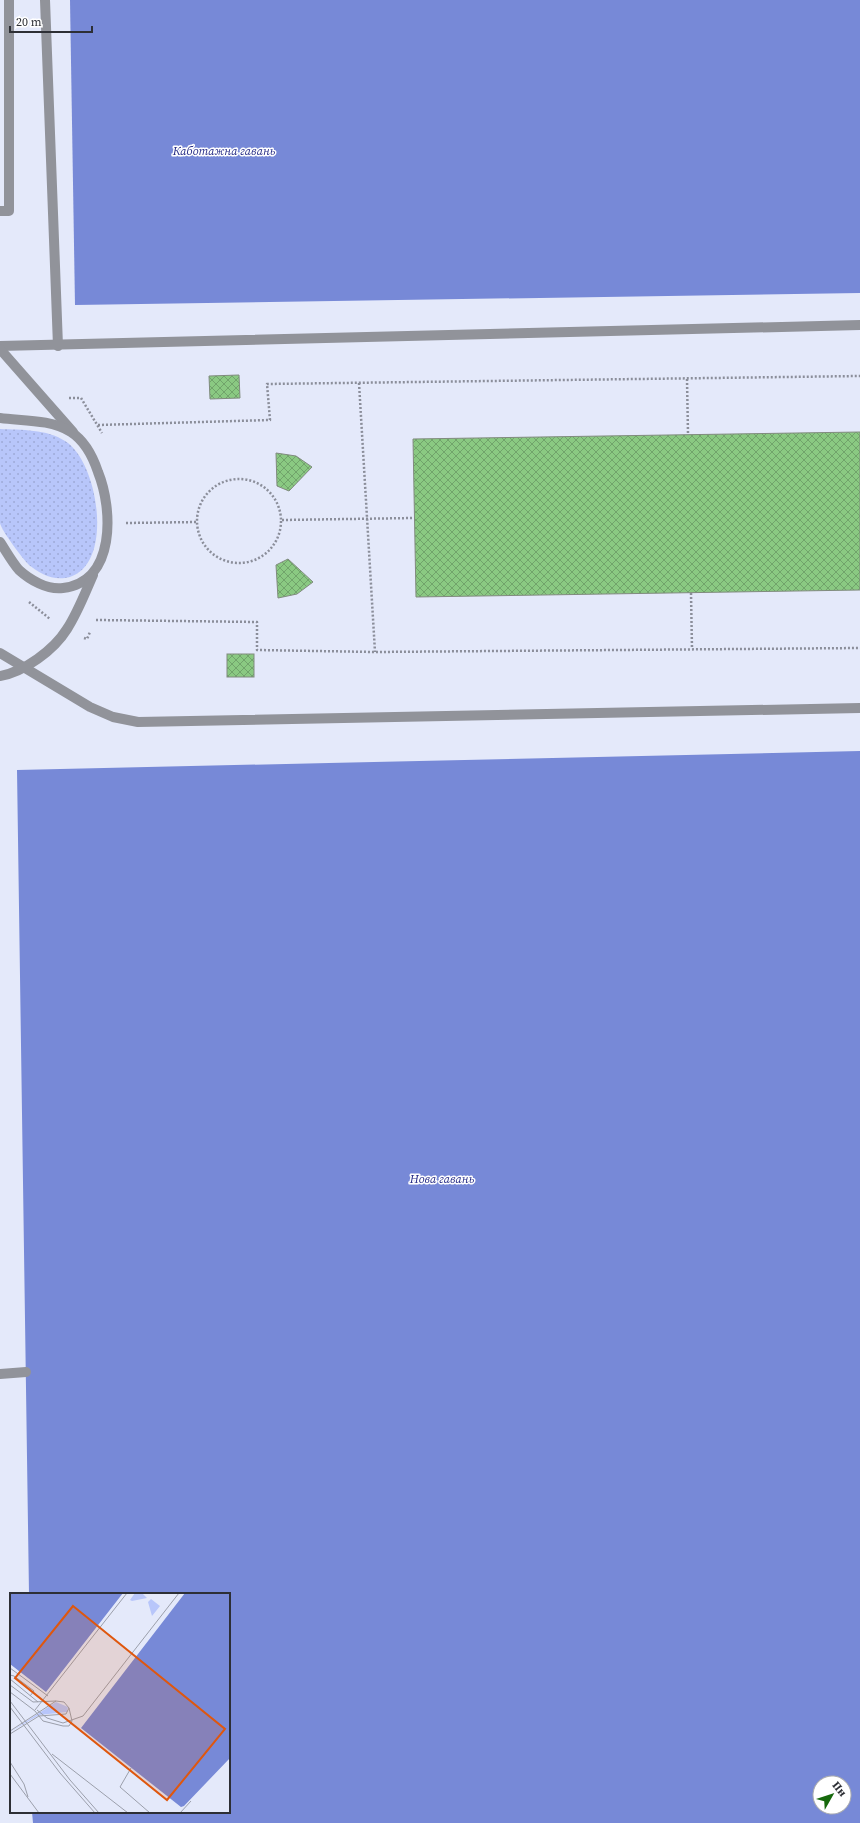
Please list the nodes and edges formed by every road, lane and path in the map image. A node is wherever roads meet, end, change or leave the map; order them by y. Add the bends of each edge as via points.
1 (9, 0) edge
2 (45, 0) edge
3 (0, 211) edge
4 (860, 325) edge
5 (0, 346) edge
6 (58, 346) junction
7 (0, 350) edge
8 (860, 376) edge
9 (687, 379) junction
10 (359, 383) junction
11 (44, 398) junction
12 (0, 418) edge
13 (98, 425) junction
14 (688, 434) dead end
15 (78, 438) junction
16 (105, 439) dead end
17 (367, 518) junction
18 (414, 518) dead end
19 (282, 520) junction
20 (197, 522) junction
21 (122, 523) dead end
22 (0, 542) edge
23 (96, 569) junction
24 (691, 593) dead end
25 (24, 597) dead end
26 (98, 614) dead end
27 (96, 620) junction
28 (67, 629) junction
29 (860, 648) edge
30 (692, 649) junction
31 (376, 652) junction
32 (0, 654) edge
33 (0, 676) edge
34 (860, 708) edge
35 (26, 1372) dead end
36 (0, 1374) edge

1 - 3 lane via 9,211
2 - 6 lane
4 - 6 lane
5 - 6 lane
7 - 11 lane
8 - 9 path
9 - 10 path
9 - 14 path
10 - 13 path via 267,384 270,420
10 - 17 path
11 - 13 path via 81,398
11 - 15 lane
12 - 15 lane via 54,425
13 - 16 path
15 - 23 lane via 87,448 95,464 101,479 107,510 105,545
17 - 18 path
17 - 19 path
17 - 31 path
19 - 20 path via 278,538 266,554 241,563 216,556 206,546
19 - 20 path via 278,503 268,490 254,480 238,478 222,482 208,491 200,506
20 - 21 path
22 - 23 lane via 18,569 30,579 45,586 58,589 70,587 81,583
23 - 28 lane
24 - 30 path
25 - 28 path via 54,622
26 - 27 path
27 - 28 path via 86,639
27 - 31 path via 257,622 257,650
28 - 33 lane via 27,666 17,672
29 - 30 path
30 - 31 path
32 - 34 lane via 90,707 113,717 138,722
35 - 36 lane

